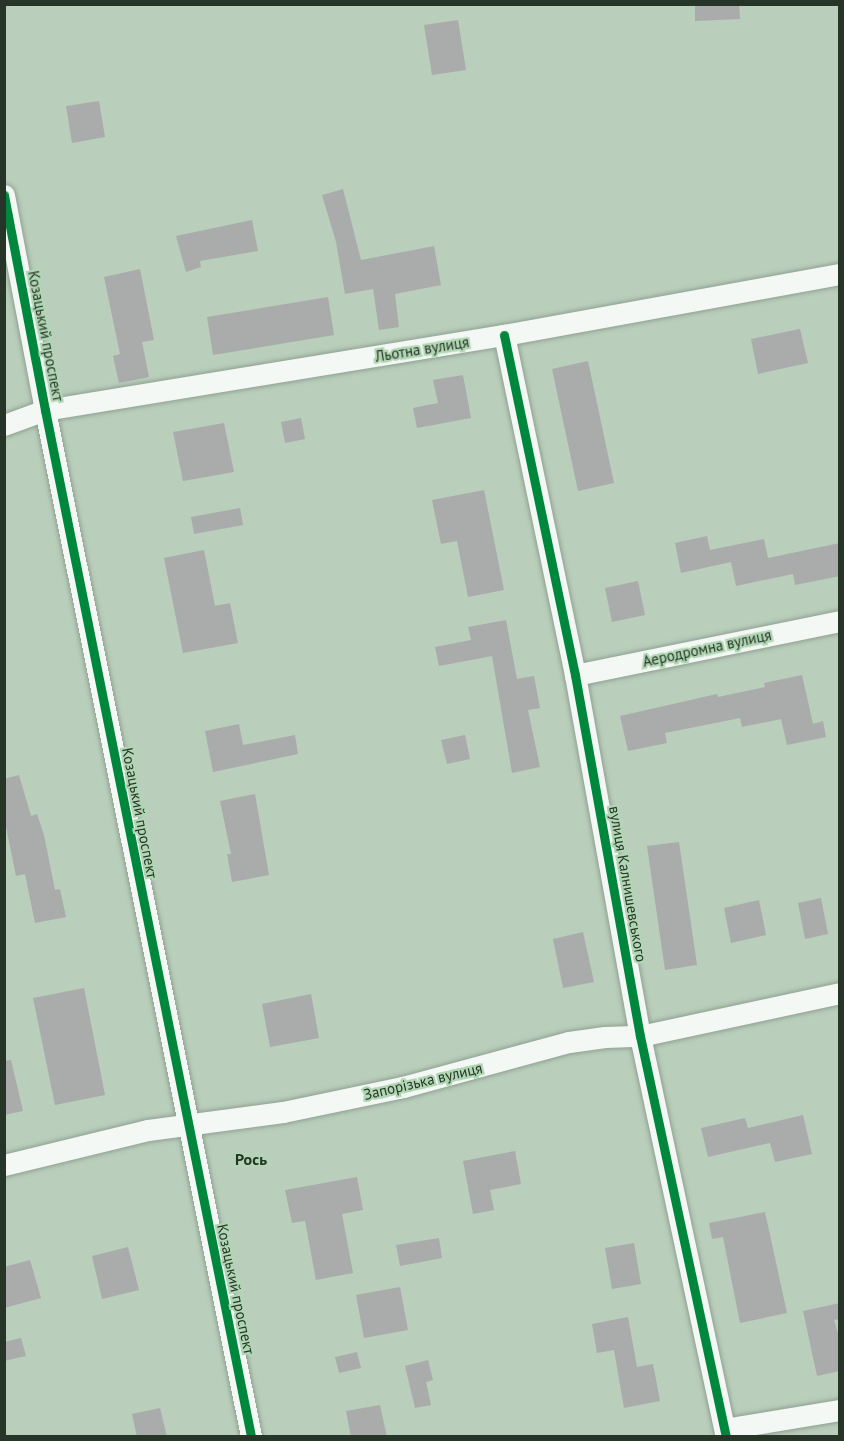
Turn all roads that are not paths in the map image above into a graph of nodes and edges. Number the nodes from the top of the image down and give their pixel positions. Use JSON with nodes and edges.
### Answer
{"nodes":[{"id":1,"x":4,"y":195,"type":"edge"},
{"id":2,"x":840,"y":274,"type":"edge"},
{"id":3,"x":504,"y":335,"type":"junction"},
{"id":4,"x":45,"y":411,"type":"junction"},
{"id":5,"x":4,"y":425,"type":"edge"},
{"id":6,"x":840,"y":621,"type":"edge"},
{"id":7,"x":575,"y":675,"type":"junction"},
{"id":8,"x":840,"y":993,"type":"edge"},
{"id":9,"x":640,"y":1036,"type":"junction"},
{"id":10,"x":187,"y":1125,"type":"junction"},
{"id":11,"x":4,"y":1165,"type":"edge"},
{"id":12,"x":840,"y":1410,"type":"edge"},
{"id":13,"x":725,"y":1433,"type":"edge"},
{"id":14,"x":251,"y":1437,"type":"edge"}],
"edges":[{"from":1,"to":4,"type":"street","name":"Козацький проспект"},
{"from":2,"to":3,"type":"street","name":"Льотна вулиця"},
{"from":3,"to":4,"type":"street","name":"Льотна вулиця"},
{"from":3,"to":7,"type":"street","name":"вулиця Калнишевського"},
{"from":4,"to":5,"type":"street","name":"Льотна вулиця"},
{"from":4,"to":10,"type":"street","name":"Козацький проспект"},
{"from":6,"to":7,"type":"street","name":"Аеродромна вулиця"},
{"from":7,"to":9,"type":"street","name":"вулиця Калнишевського"},
{"from":8,"to":9,"type":"street","name":"Запорізька вулиця"},
{"from":9,"to":10,"type":"street","name":"Запорізька вулиця"},
{"from":9,"to":13,"type":"street","name":"вулиця Калнишевського"},
{"from":10,"to":11,"type":"street","name":"Запорізька вулиця"},
{"from":10,"to":14,"type":"street","name":"Козацький проспект"},
{"from":12,"to":13,"type":"street"}]}
